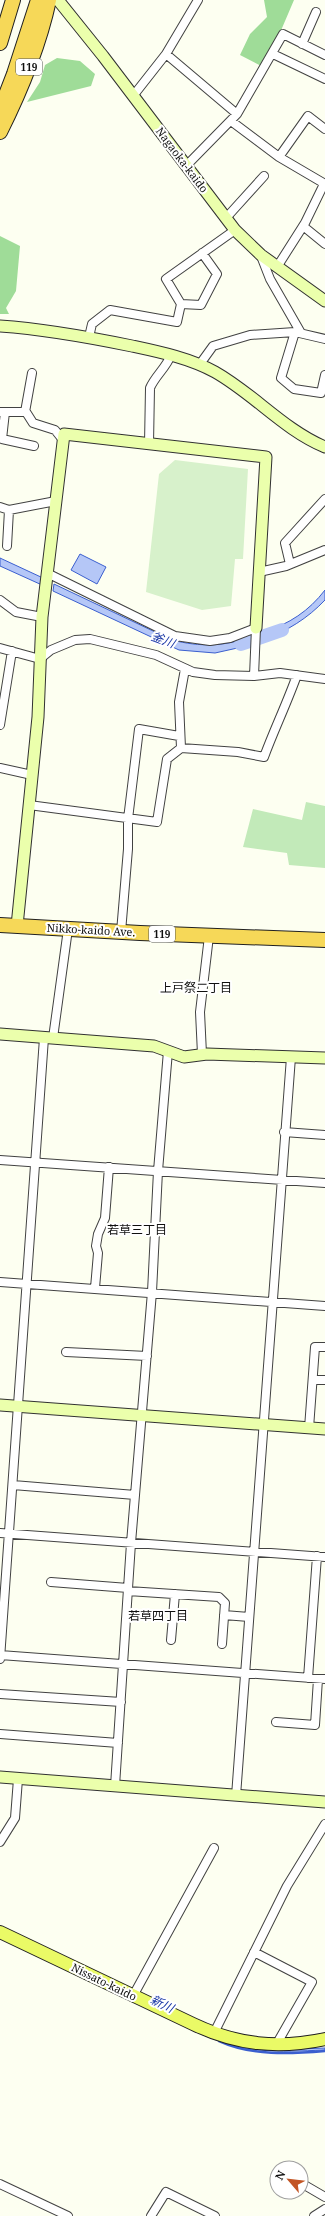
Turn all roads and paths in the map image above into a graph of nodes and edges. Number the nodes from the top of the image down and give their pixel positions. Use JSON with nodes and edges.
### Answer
{"nodes":[{"id":1,"x":13,"y":0,"type":"edge"},
{"id":2,"x":30,"y":0,"type":"edge"},
{"id":3,"x":38,"y":0,"type":"edge"},
{"id":4,"x":49,"y":0,"type":"edge"},
{"id":5,"x":58,"y":0,"type":"edge"},
{"id":6,"x":198,"y":0,"type":"edge"},
{"id":7,"x":316,"y":12,"type":"dead end"},
{"id":8,"x":0,"y":43,"type":"edge"},
{"id":9,"x":302,"y":44,"type":"junction"},
{"id":10,"x":166,"y":54,"type":"junction"},
{"id":11,"x":273,"y":54,"type":"junction"},
{"id":12,"x":325,"y":55,"type":"edge"},
{"id":13,"x":325,"y":79,"type":"edge"},
{"id":14,"x":0,"y":91,"type":"edge"},
{"id":15,"x":133,"y":96,"type":"junction"},
{"id":16,"x":0,"y":110,"type":"edge"},
{"id":17,"x":234,"y":118,"type":"junction"},
{"id":18,"x":325,"y":129,"type":"edge"},
{"id":19,"x":0,"y":132,"type":"edge"},
{"id":20,"x":279,"y":157,"type":"junction"},
{"id":21,"x":186,"y":166,"type":"junction"},
{"id":22,"x":264,"y":176,"type":"dead end"},
{"id":23,"x":325,"y":184,"type":"edge"},
{"id":24,"x":226,"y":218,"type":"junction"},
{"id":25,"x":303,"y":226,"type":"junction"},
{"id":26,"x":235,"y":230,"type":"junction"},
{"id":27,"x":325,"y":244,"type":"edge"},
{"id":28,"x":202,"y":253,"type":"junction"},
{"id":29,"x":261,"y":255,"type":"junction"},
{"id":30,"x":277,"y":267,"type":"junction"},
{"id":31,"x":325,"y":301,"type":"edge"},
{"id":32,"x":181,"y":304,"type":"junction"},
{"id":33,"x":0,"y":326,"type":"edge"},
{"id":34,"x":298,"y":332,"type":"junction"},
{"id":35,"x":89,"y":338,"type":"junction"},
{"id":36,"x":325,"y":339,"type":"edge"},
{"id":37,"x":171,"y":355,"type":"junction"},
{"id":38,"x":200,"y":364,"type":"junction"},
{"id":39,"x":32,"y":373,"type":"dead end"},
{"id":40,"x":325,"y":375,"type":"edge"},
{"id":41,"x":2,"y":412,"type":"edge"},
{"id":42,"x":24,"y":412,"type":"junction"},
{"id":43,"x":64,"y":440,"type":"junction"},
{"id":44,"x":149,"y":444,"type":"junction"},
{"id":45,"x":34,"y":446,"type":"dead end"},
{"id":46,"x":325,"y":447,"type":"edge"},
{"id":47,"x":325,"y":499,"type":"edge"},
{"id":48,"x":56,"y":502,"type":"junction"},
{"id":49,"x":0,"y":507,"type":"edge"},
{"id":50,"x":9,"y":510,"type":"junction"},
{"id":51,"x":7,"y":546,"type":"dead end"},
{"id":52,"x":325,"y":550,"type":"edge"},
{"id":53,"x":290,"y":564,"type":"junction"},
{"id":54,"x":259,"y":572,"type":"junction"},
{"id":55,"x":47,"y":573,"type":"junction"},
{"id":56,"x":0,"y":600,"type":"edge"},
{"id":57,"x":42,"y":617,"type":"junction"},
{"id":58,"x":256,"y":628,"type":"junction"},
{"id":59,"x":0,"y":648,"type":"edge"},
{"id":60,"x":12,"y":651,"type":"junction"},
{"id":61,"x":40,"y":659,"type":"junction"},
{"id":62,"x":185,"y":669,"type":"junction"},
{"id":63,"x":297,"y":675,"type":"junction"},
{"id":64,"x":254,"y":676,"type":"junction"},
{"id":65,"x":325,"y":678,"type":"edge"},
{"id":66,"x":0,"y":725,"type":"edge"},
{"id":67,"x":179,"y":736,"type":"junction"},
{"id":68,"x":181,"y":748,"type":"junction"},
{"id":69,"x":0,"y":768,"type":"edge"},
{"id":70,"x":32,"y":775,"type":"junction"},
{"id":71,"x":29,"y":805,"type":"junction"},
{"id":72,"x":128,"y":819,"type":"junction"},
{"id":73,"x":0,"y":925,"type":"edge"},
{"id":74,"x":17,"y":926,"type":"junction"},
{"id":75,"x":68,"y":929,"type":"junction"},
{"id":76,"x":121,"y":932,"type":"junction"},
{"id":77,"x":209,"y":936,"type":"junction"},
{"id":78,"x":325,"y":940,"type":"edge"},
{"id":79,"x":0,"y":1034,"type":"edge"},
{"id":80,"x":48,"y":1038,"type":"junction"},
{"id":81,"x":168,"y":1051,"type":"junction"},
{"id":82,"x":202,"y":1054,"type":"junction"},
{"id":83,"x":291,"y":1057,"type":"junction"},
{"id":84,"x":325,"y":1058,"type":"edge"},
{"id":85,"x":284,"y":1132,"type":"junction"},
{"id":86,"x":325,"y":1135,"type":"edge"},
{"id":87,"x":0,"y":1160,"type":"edge"},
{"id":88,"x":36,"y":1162,"type":"junction"},
{"id":89,"x":108,"y":1167,"type":"junction"},
{"id":90,"x":158,"y":1171,"type":"junction"},
{"id":91,"x":280,"y":1180,"type":"junction"},
{"id":92,"x":325,"y":1183,"type":"edge"},
{"id":93,"x":0,"y":1282,"type":"edge"},
{"id":94,"x":27,"y":1284,"type":"junction"},
{"id":95,"x":95,"y":1288,"type":"junction"},
{"id":96,"x":152,"y":1292,"type":"junction"},
{"id":97,"x":272,"y":1302,"type":"junction"},
{"id":98,"x":325,"y":1306,"type":"edge"},
{"id":99,"x":325,"y":1347,"type":"edge"},
{"id":100,"x":66,"y":1352,"type":"dead end"},
{"id":101,"x":147,"y":1356,"type":"junction"},
{"id":102,"x":313,"y":1380,"type":"junction"},
{"id":103,"x":325,"y":1380,"type":"edge"},
{"id":104,"x":0,"y":1405,"type":"edge"},
{"id":105,"x":19,"y":1406,"type":"junction"},
{"id":106,"x":143,"y":1416,"type":"junction"},
{"id":107,"x":265,"y":1425,"type":"junction"},
{"id":108,"x":309,"y":1428,"type":"junction"},
{"id":109,"x":325,"y":1429,"type":"edge"},
{"id":110,"x":13,"y":1485,"type":"junction"},
{"id":111,"x":135,"y":1495,"type":"junction"},
{"id":112,"x":0,"y":1533,"type":"edge"},
{"id":113,"x":9,"y":1533,"type":"junction"},
{"id":114,"x":131,"y":1543,"type":"junction"},
{"id":115,"x":254,"y":1552,"type":"junction"},
{"id":116,"x":321,"y":1557,"type":"edge"},
{"id":117,"x":51,"y":1582,"type":"dead end"},
{"id":118,"x":128,"y":1590,"type":"junction"},
{"id":119,"x":175,"y":1594,"type":"junction"},
{"id":120,"x":2,"y":1608,"type":"edge"},
{"id":121,"x":224,"y":1615,"type":"junction"},
{"id":122,"x":249,"y":1617,"type":"junction"},
{"id":123,"x":171,"y":1640,"type":"dead end"},
{"id":124,"x":222,"y":1644,"type":"dead end"},
{"id":125,"x":0,"y":1655,"type":"edge"},
{"id":126,"x":0,"y":1659,"type":"edge"},
{"id":127,"x":124,"y":1663,"type":"junction"},
{"id":128,"x":245,"y":1673,"type":"junction"},
{"id":129,"x":308,"y":1678,"type":"junction"},
{"id":130,"x":321,"y":1679,"type":"edge"},
{"id":131,"x":0,"y":1694,"type":"edge"},
{"id":132,"x":121,"y":1702,"type":"junction"},
{"id":133,"x":276,"y":1722,"type":"dead end"},
{"id":134,"x":0,"y":1734,"type":"edge"},
{"id":135,"x":118,"y":1743,"type":"junction"},
{"id":136,"x":0,"y":1777,"type":"edge"},
{"id":137,"x":18,"y":1779,"type":"junction"},
{"id":138,"x":115,"y":1786,"type":"junction"},
{"id":139,"x":236,"y":1796,"type":"junction"},
{"id":140,"x":325,"y":1802,"type":"edge"},
{"id":141,"x":325,"y":1824,"type":"edge"},
{"id":142,"x":0,"y":1842,"type":"edge"},
{"id":143,"x":214,"y":1848,"type":"dead end"},
{"id":144,"x":0,"y":1932,"type":"edge"},
{"id":145,"x":254,"y":1952,"type":"junction"},
{"id":146,"x":133,"y":1996,"type":"junction"},
{"id":147,"x":214,"y":2033,"type":"junction"},
{"id":148,"x":325,"y":2039,"type":"edge"},
{"id":149,"x":276,"y":2045,"type":"junction"},
{"id":150,"x":0,"y":2184,"type":"edge"},
{"id":151,"x":309,"y":2188,"type":"edge"},
{"id":152,"x":325,"y":2197,"type":"edge"},
{"id":153,"x":325,"y":2209,"type":"edge"},
{"id":154,"x":204,"y":2214,"type":"edge"},
{"id":155,"x":68,"y":2216,"type":"edge"},
{"id":156,"x":151,"y":2216,"type":"edge"},
{"id":157,"x":215,"y":2216,"type":"edge"},
{"id":158,"x":314,"y":2216,"type":"edge"}],
"edges":[{"from":1,"to":8,"type":"highway"},
{"from":2,"to":14,"type":"highway","number":"119"},
{"from":3,"to":16,"type":"highway","number":"119"},
{"from":4,"to":19,"type":"highway","number":"119"},
{"from":5,"to":15,"type":"street","name":"Nagaoka-kaido"},
{"from":6,"to":10,"type":"street"},
{"from":7,"to":9,"type":"street"},
{"from":9,"to":11,"type":"street"},
{"from":9,"to":12,"type":"street"},
{"from":10,"to":15,"type":"street"},
{"from":10,"to":17,"type":"street"},
{"from":11,"to":13,"type":"street"},
{"from":11,"to":17,"type":"street"},
{"from":15,"to":21,"type":"street","name":"Nagaoka-kaido"},
{"from":17,"to":20,"type":"street"},
{"from":17,"to":21,"type":"street"},
{"from":18,"to":20,"type":"street"},
{"from":20,"to":23,"type":"street"},
{"from":21,"to":24,"type":"street","name":"Nagaoka-kaido"},
{"from":22,"to":24,"type":"street"},
{"from":23,"to":25,"type":"street"},
{"from":24,"to":26,"type":"street","name":"Nagaoka-kaido"},
{"from":25,"to":27,"type":"street"},
{"from":25,"to":30,"type":"street"},
{"from":26,"to":28,"type":"street"},
{"from":26,"to":29,"type":"street","name":"Nagaoka-kaido"},
{"from":28,"to":32,"type":"street"},
{"from":28,"to":32,"type":"street"},
{"from":29,"to":30,"type":"street","name":"Nagaoka-kaido"},
{"from":29,"to":34,"type":"street"},
{"from":30,"to":31,"type":"street","name":"Nagaoka-kaido"},
{"from":32,"to":35,"type":"street"},
{"from":33,"to":35,"type":"street"},
{"from":34,"to":36,"type":"street"},
{"from":34,"to":38,"type":"street"},
{"from":34,"to":40,"type":"street"},
{"from":35,"to":37,"type":"street"},
{"from":37,"to":38,"type":"street"},
{"from":37,"to":44,"type":"street"},
{"from":38,"to":46,"type":"street"},
{"from":39,"to":42,"type":"street"},
{"from":41,"to":42,"type":"street"},
{"from":41,"to":45,"type":"street"},
{"from":42,"to":43,"type":"street"},
{"from":43,"to":44,"type":"street"},
{"from":43,"to":48,"type":"street"},
{"from":44,"to":54,"type":"street"},
{"from":47,"to":53,"type":"street"},
{"from":48,"to":50,"type":"street"},
{"from":48,"to":55,"type":"street"},
{"from":49,"to":50,"type":"street"},
{"from":50,"to":51,"type":"street"},
{"from":52,"to":53,"type":"street"},
{"from":53,"to":54,"type":"street"},
{"from":54,"to":58,"type":"street"},
{"from":55,"to":57,"type":"street"},
{"from":55,"to":58,"type":"street"},
{"from":56,"to":57,"type":"street"},
{"from":57,"to":61,"type":"street"},
{"from":58,"to":64,"type":"street"},
{"from":59,"to":60,"type":"street"},
{"from":60,"to":61,"type":"street"},
{"from":60,"to":66,"type":"street"},
{"from":61,"to":62,"type":"street"},
{"from":61,"to":70,"type":"street"},
{"from":62,"to":64,"type":"street"},
{"from":62,"to":67,"type":"street"},
{"from":63,"to":64,"type":"street"},
{"from":63,"to":65,"type":"street"},
{"from":63,"to":68,"type":"street"},
{"from":67,"to":68,"type":"street"},
{"from":67,"to":72,"type":"street"},
{"from":68,"to":72,"type":"street"},
{"from":69,"to":70,"type":"street"},
{"from":70,"to":71,"type":"street"},
{"from":71,"to":72,"type":"street"},
{"from":71,"to":74,"type":"street"},
{"from":72,"to":76,"type":"street"},
{"from":73,"to":74,"type":"highway","name":"Nikko-kaido Ave.","number":"119"},
{"from":74,"to":75,"type":"highway","name":"Nikko-kaido Ave.","number":"119"},
{"from":75,"to":76,"type":"highway","name":"Nikko-kaido Ave.","number":"119"},
{"from":75,"to":80,"type":"street"},
{"from":76,"to":77,"type":"highway","name":"Nikko-kaido Ave.","number":"119"},
{"from":77,"to":78,"type":"highway","name":"Nikko-kaido Ave.","number":"119"},
{"from":77,"to":82,"type":"street"},
{"from":79,"to":80,"type":"street"},
{"from":80,"to":81,"type":"street"},
{"from":80,"to":88,"type":"street"},
{"from":81,"to":82,"type":"street"},
{"from":81,"to":90,"type":"street"},
{"from":82,"to":83,"type":"street"},
{"from":83,"to":84,"type":"street"},
{"from":83,"to":85,"type":"street"},
{"from":85,"to":86,"type":"street"},
{"from":85,"to":91,"type":"street"},
{"from":87,"to":88,"type":"street"},
{"from":88,"to":89,"type":"street"},
{"from":88,"to":94,"type":"street"},
{"from":89,"to":90,"type":"street"},
{"from":89,"to":95,"type":"street"},
{"from":90,"to":91,"type":"street"},
{"from":90,"to":96,"type":"street"},
{"from":91,"to":92,"type":"street"},
{"from":91,"to":97,"type":"street"},
{"from":93,"to":94,"type":"street"},
{"from":94,"to":95,"type":"street"},
{"from":94,"to":105,"type":"street"},
{"from":95,"to":96,"type":"street"},
{"from":96,"to":97,"type":"street"},
{"from":96,"to":101,"type":"street"},
{"from":97,"to":98,"type":"street"},
{"from":97,"to":107,"type":"street"},
{"from":99,"to":102,"type":"street"},
{"from":100,"to":101,"type":"street"},
{"from":101,"to":106,"type":"street"},
{"from":102,"to":103,"type":"street"},
{"from":102,"to":108,"type":"street"},
{"from":104,"to":105,"type":"street"},
{"from":105,"to":106,"type":"street"},
{"from":105,"to":110,"type":"street"},
{"from":106,"to":107,"type":"street"},
{"from":106,"to":111,"type":"street"},
{"from":107,"to":108,"type":"street"},
{"from":107,"to":115,"type":"street"},
{"from":108,"to":109,"type":"street"},
{"from":110,"to":111,"type":"street"},
{"from":110,"to":113,"type":"street"},
{"from":111,"to":114,"type":"street"},
{"from":112,"to":113,"type":"street"},
{"from":113,"to":114,"type":"street"},
{"from":113,"to":120,"type":"street"},
{"from":114,"to":115,"type":"street"},
{"from":114,"to":118,"type":"street"},
{"from":115,"to":116,"type":"street"},
{"from":115,"to":122,"type":"street"},
{"from":116,"to":129,"type":"street"},
{"from":117,"to":118,"type":"street"},
{"from":118,"to":119,"type":"street"},
{"from":118,"to":127,"type":"street"},
{"from":119,"to":121,"type":"street"},
{"from":119,"to":123,"type":"street"},
{"from":120,"to":125,"type":"street"},
{"from":121,"to":122,"type":"street"},
{"from":121,"to":124,"type":"street"},
{"from":122,"to":128,"type":"street"},
{"from":125,"to":126,"type":"street"},
{"from":125,"to":127,"type":"street"},
{"from":127,"to":128,"type":"street"},
{"from":127,"to":132,"type":"street"},
{"from":128,"to":129,"type":"street"},
{"from":128,"to":139,"type":"street"},
{"from":129,"to":130,"type":"street"},
{"from":130,"to":133,"type":"street"},
{"from":131,"to":132,"type":"street"},
{"from":132,"to":135,"type":"street"},
{"from":134,"to":135,"type":"street"},
{"from":135,"to":138,"type":"street"},
{"from":136,"to":137,"type":"street"},
{"from":137,"to":138,"type":"street"},
{"from":137,"to":142,"type":"street"},
{"from":138,"to":139,"type":"street"},
{"from":139,"to":140,"type":"street"},
{"from":141,"to":145,"type":"street"},
{"from":143,"to":146,"type":"street"},
{"from":144,"to":146,"type":"main road","name":"Nissato-kaido"},
{"from":145,"to":147,"type":"street"},
{"from":145,"to":149,"type":"street"},
{"from":146,"to":147,"type":"main road","name":"Nissato-kaido"},
{"from":147,"to":149,"type":"main road","name":"Nissato-kaido"},
{"from":148,"to":149,"type":"main road","name":"Nissato-kaido"},
{"from":150,"to":155,"type":"street"},
{"from":151,"to":152,"type":"street"},
{"from":153,"to":158,"type":"street"},
{"from":154,"to":156,"type":"street"},
{"from":154,"to":157,"type":"street"}]}
